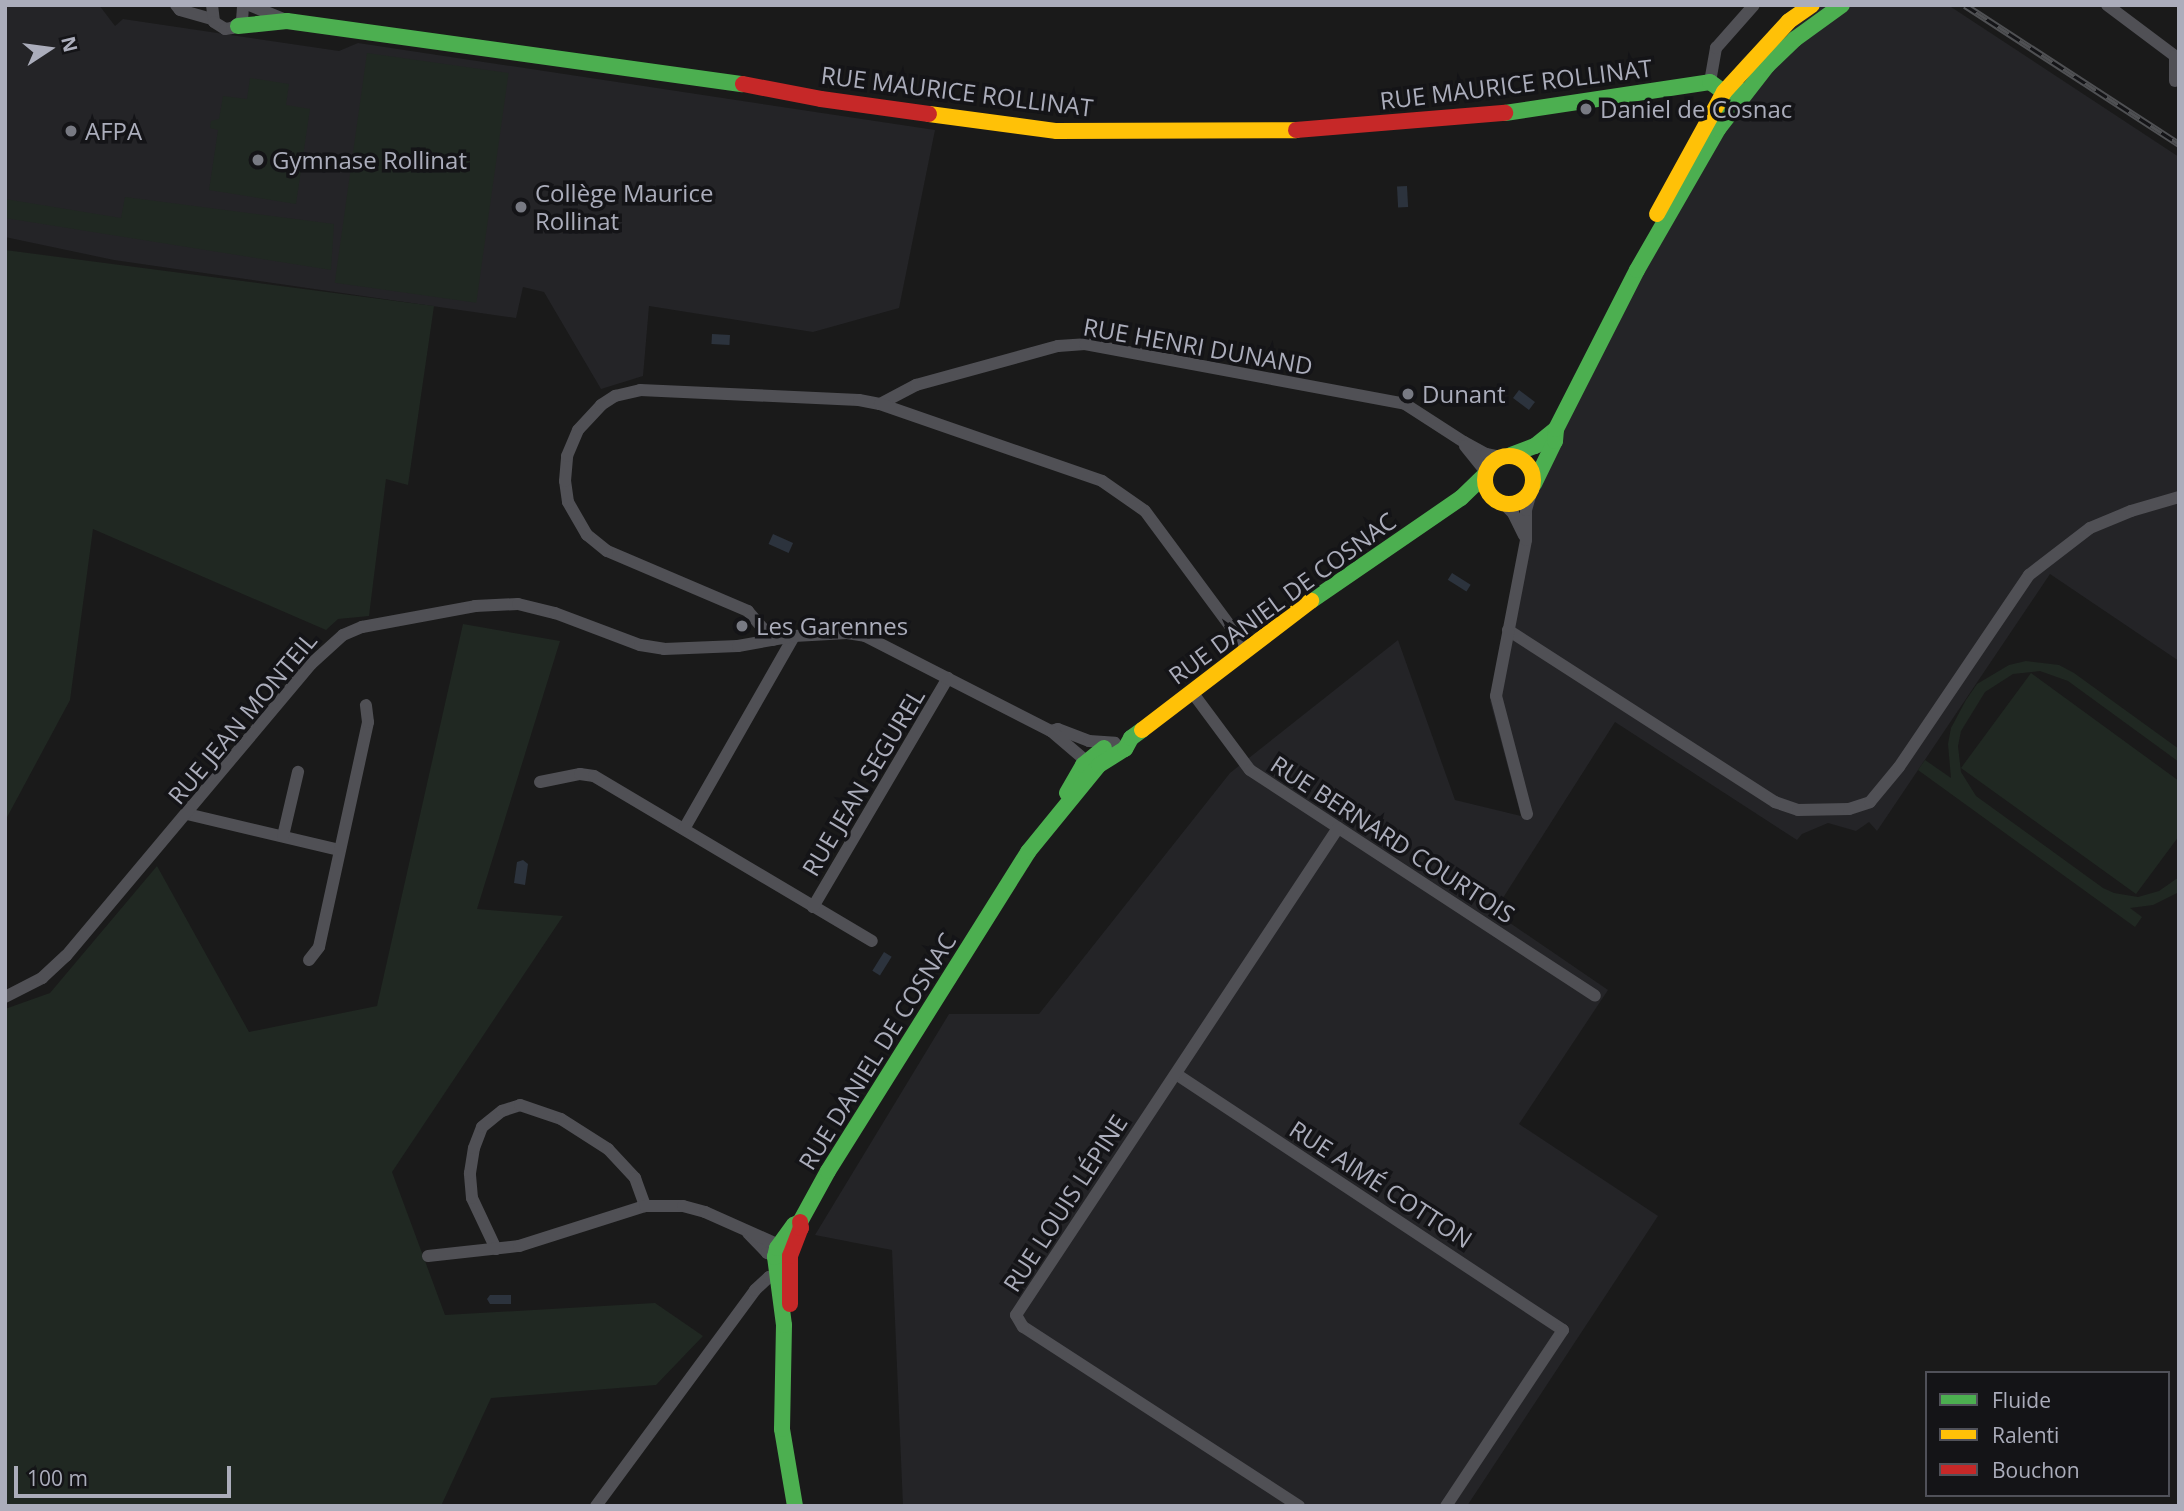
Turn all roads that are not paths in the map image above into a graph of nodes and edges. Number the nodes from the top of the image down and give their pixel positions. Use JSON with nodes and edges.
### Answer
{"nodes":[{"id":1,"x":176,"y":5,"type":"edge"},
{"id":2,"x":212,"y":5,"type":"edge"},
{"id":3,"x":243,"y":5,"type":"edge"},
{"id":4,"x":249,"y":5,"type":"edge"},
{"id":5,"x":1754,"y":5,"type":"edge"},
{"id":6,"x":1813,"y":5,"type":"edge"},
{"id":7,"x":1842,"y":5,"type":"edge"},
{"id":8,"x":2108,"y":5,"type":"edge"},
{"id":9,"x":212,"y":19,"type":"junction"},
{"id":10,"x":287,"y":20,"type":"junction"},
{"id":11,"x":238,"y":26,"type":"junction"},
{"id":12,"x":2175,"y":81,"type":"dead end"},
{"id":13,"x":1710,"y":82,"type":"junction"},
{"id":14,"x":1750,"y":86,"type":"junction"},
{"id":15,"x":1724,"y":92,"type":"junction"},
{"id":16,"x":1668,"y":216,"type":"junction"},
{"id":17,"x":1637,"y":270,"type":"junction"},
{"id":18,"x":880,"y":404,"type":"junction"},
{"id":19,"x":1556,"y":429,"type":"junction"},
{"id":20,"x":1464,"y":442,"type":"junction"},
{"id":21,"x":1506,"y":456,"type":"junction"},
{"id":22,"x":1486,"y":473,"type":"junction"},
{"id":23,"x":1532,"y":488,"type":"junction"},
{"id":24,"x":2179,"y":496,"type":"edge"},
{"id":25,"x":1461,"y":498,"type":"junction"},
{"id":26,"x":1500,"y":503,"type":"junction"},
{"id":27,"x":1526,"y":540,"type":"junction"},
{"id":28,"x":1508,"y":630,"type":"junction"},
{"id":29,"x":794,"y":636,"type":"junction"},
{"id":30,"x":773,"y":640,"type":"junction"},
{"id":31,"x":1247,"y":649,"type":"junction"},
{"id":32,"x":948,"y":678,"type":"junction"},
{"id":33,"x":1192,"y":692,"type":"junction"},
{"id":34,"x":366,"y":705,"type":"dead end"},
{"id":35,"x":1051,"y":731,"type":"junction"},
{"id":36,"x":1131,"y":738,"type":"junction"},
{"id":37,"x":1115,"y":743,"type":"junction"},
{"id":38,"x":1091,"y":765,"type":"junction"},
{"id":39,"x":298,"y":772,"type":"dead end"},
{"id":40,"x":540,"y":782,"type":"dead end"},
{"id":41,"x":187,"y":814,"type":"junction"},
{"id":42,"x":1527,"y":814,"type":"dead end"},
{"id":43,"x":1338,"y":828,"type":"junction"},
{"id":44,"x":684,"y":829,"type":"junction"},
{"id":45,"x":283,"y":836,"type":"junction"},
{"id":46,"x":339,"y":850,"type":"junction"},
{"id":47,"x":813,"y":908,"type":"junction"},
{"id":48,"x":872,"y":941,"type":"dead end"},
{"id":49,"x":309,"y":960,"type":"dead end"},
{"id":50,"x":1595,"y":996,"type":"dead end"},
{"id":51,"x":5,"y":997,"type":"edge"},
{"id":52,"x":1175,"y":1074,"type":"junction"},
{"id":53,"x":645,"y":1206,"type":"junction"},
{"id":54,"x":496,"y":1249,"type":"junction"},
{"id":55,"x":428,"y":1256,"type":"dead end"},
{"id":56,"x":782,"y":1260,"type":"junction"},
{"id":57,"x":596,"y":1506,"type":"edge"},
{"id":58,"x":795,"y":1506,"type":"edge"},
{"id":59,"x":1299,"y":1506,"type":"edge"},
{"id":60,"x":1446,"y":1506,"type":"edge"}],
"edges":[{"from":1,"to":9,"type":"street"},
{"from":2,"to":9,"type":"street"},
{"from":3,"to":11,"type":"street"},
{"from":4,"to":10,"type":"street","name":"RUE MAURICE ROLLINAT"},
{"from":5,"to":13,"type":"street"},
{"from":6,"to":14,"type":"street"},
{"from":6,"to":15,"type":"street"},
{"from":7,"to":14,"type":"street"},
{"from":8,"to":12,"type":"street"},
{"from":9,"to":11,"type":"street"},
{"from":10,"to":11,"type":"street","name":"RUE MAURICE ROLLINAT"},
{"from":10,"to":13,"type":"street","name":"RUE MAURICE ROLLINAT"},
{"from":13,"to":15,"type":"street"},
{"from":14,"to":15,"type":"street"},
{"from":14,"to":16,"type":"street"},
{"from":15,"to":16,"type":"street"},
{"from":15,"to":17,"type":"street"},
{"from":16,"to":17,"type":"street"},
{"from":17,"to":19,"type":"street"},
{"from":18,"to":20,"type":"street","name":"RUE HENRI DUNAND"},
{"from":18,"to":30,"type":"street"},
{"from":18,"to":31,"type":"street"},
{"from":19,"to":21,"type":"street"},
{"from":19,"to":23,"type":"street"},
{"from":20,"to":21,"type":"street","name":"RUE HENRI DUNAND"},
{"from":20,"to":22,"type":"street","name":"RUE HENRI DUNAND"},
{"from":21,"to":22,"type":"street"},
{"from":21,"to":23,"type":"street"},
{"from":22,"to":25,"type":"street","name":"RUE DANIEL DE COSNAC"},
{"from":22,"to":26,"type":"street"},
{"from":23,"to":26,"type":"street"},
{"from":23,"to":27,"type":"street"},
{"from":24,"to":28,"type":"street"},
{"from":25,"to":26,"type":"street"},
{"from":25,"to":31,"type":"street","name":"RUE DANIEL DE COSNAC"},
{"from":26,"to":27,"type":"street"},
{"from":27,"to":28,"type":"street"},
{"from":28,"to":42,"type":"street"},
{"from":29,"to":30,"type":"street","name":"RUE JEAN MONTEIL"},
{"from":29,"to":32,"type":"street","name":"RUE JEAN MONTEIL"},
{"from":29,"to":44,"type":"street"},
{"from":30,"to":41,"type":"street","name":"RUE JEAN MONTEIL"},
{"from":31,"to":33,"type":"street","name":"RUE DANIEL DE COSNAC"},
{"from":32,"to":35,"type":"street","name":"RUE JEAN MONTEIL"},
{"from":32,"to":47,"type":"street","name":"RUE JEAN SEGUREL"},
{"from":33,"to":36,"type":"street","name":"RUE DANIEL DE COSNAC"},
{"from":33,"to":43,"type":"street","name":"RUE BERNARD COURTOIS"},
{"from":34,"to":46,"type":"street"},
{"from":35,"to":37,"type":"street","name":"RUE JEAN MONTEIL"},
{"from":35,"to":38,"type":"street","name":"RUE JEAN MONTEIL"},
{"from":36,"to":37,"type":"street","name":"RUE DANIEL DE COSNAC"},
{"from":36,"to":38,"type":"street","name":"RUE DANIEL DE COSNAC"},
{"from":37,"to":38,"type":"street","name":"RUE DANIEL DE COSNAC"},
{"from":38,"to":56,"type":"street","name":"RUE DANIEL DE COSNAC"},
{"from":39,"to":45,"type":"street"},
{"from":40,"to":44,"type":"street"},
{"from":41,"to":45,"type":"street"},
{"from":41,"to":51,"type":"street","name":"RUE JEAN MONTEIL"},
{"from":43,"to":50,"type":"street","name":"RUE BERNARD COURTOIS"},
{"from":43,"to":52,"type":"street","name":"RUE LOUIS LÉPINE"},
{"from":44,"to":47,"type":"street"},
{"from":45,"to":46,"type":"street"},
{"from":46,"to":49,"type":"street"},
{"from":47,"to":48,"type":"street"},
{"from":52,"to":59,"type":"street","name":"RUE LOUIS LÉPINE"},
{"from":52,"to":60,"type":"street","name":"RUE AIMÉ COTTON"},
{"from":53,"to":54,"type":"street"},
{"from":53,"to":54,"type":"street"},
{"from":53,"to":56,"type":"street"},
{"from":54,"to":55,"type":"street"},
{"from":56,"to":57,"type":"street"},
{"from":56,"to":58,"type":"street"}]}
